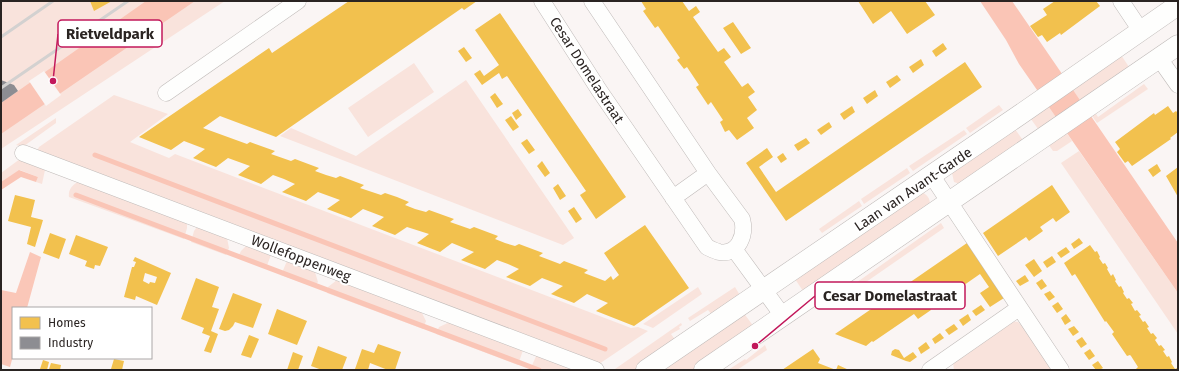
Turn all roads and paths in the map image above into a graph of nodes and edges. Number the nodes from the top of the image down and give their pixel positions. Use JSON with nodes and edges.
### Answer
{"nodes":[{"id":1,"x":298,"y":1,"type":"edge"},
{"id":2,"x":542,"y":1,"type":"edge"},
{"id":3,"x":592,"y":1,"type":"edge"},
{"id":4,"x":1121,"y":1,"type":"edge"},
{"id":5,"x":1178,"y":5,"type":"edge"},
{"id":6,"x":1141,"y":31,"type":"junction"},
{"id":7,"x":1178,"y":45,"type":"edge"},
{"id":8,"x":1159,"y":58,"type":"junction"},
{"id":9,"x":1178,"y":85,"type":"edge"},
{"id":10,"x":166,"y":93,"type":"dead end"},
{"id":11,"x":23,"y":153,"type":"dead end"},
{"id":12,"x":708,"y":173,"type":"junction"},
{"id":13,"x":932,"y":176,"type":"junction"},
{"id":14,"x":673,"y":198,"type":"junction"},
{"id":15,"x":950,"y":203,"type":"junction"},
{"id":16,"x":734,"y":249,"type":"junction"},
{"id":17,"x":764,"y":290,"type":"junction"},
{"id":18,"x":1019,"y":308,"type":"junction"},
{"id":19,"x":783,"y":316,"type":"junction"},
{"id":20,"x":582,"y":367,"type":"edge"},
{"id":21,"x":596,"y":370,"type":"edge"},
{"id":22,"x":646,"y":370,"type":"edge"},
{"id":23,"x":704,"y":370,"type":"edge"},
{"id":24,"x":930,"y":370,"type":"edge"},
{"id":25,"x":1061,"y":370,"type":"edge"}],
"edges":[{"from":1,"to":10,"type":"street"},
{"from":2,"to":14,"type":"street","name":"Cesar Domelastraat"},
{"from":3,"to":12,"type":"street"},
{"from":4,"to":6,"type":"street"},
{"from":5,"to":6,"type":"street","name":"Laan van Avant-Garde"},
{"from":6,"to":8,"type":"street"},
{"from":6,"to":13,"type":"street","name":"Laan van Avant-Garde"},
{"from":7,"to":8,"type":"street"},
{"from":8,"to":9,"type":"street"},
{"from":8,"to":15,"type":"street"},
{"from":11,"to":20,"type":"street","name":"Wollefoppenweg"},
{"from":12,"to":14,"type":"street"},
{"from":12,"to":16,"type":"street"},
{"from":13,"to":15,"type":"street"},
{"from":13,"to":17,"type":"street","name":"Laan van Avant-Garde"},
{"from":14,"to":16,"type":"street","name":"Cesar Domelastraat"},
{"from":15,"to":18,"type":"street"},
{"from":15,"to":19,"type":"street"},
{"from":16,"to":17,"type":"street"},
{"from":17,"to":19,"type":"street"},
{"from":17,"to":22,"type":"street","name":"Laan van Avant-Garde"},
{"from":18,"to":24,"type":"street"},
{"from":18,"to":25,"type":"street"},
{"from":19,"to":23,"type":"street"},
{"from":20,"to":21,"type":"street","name":"Wollefoppenweg"}]}
